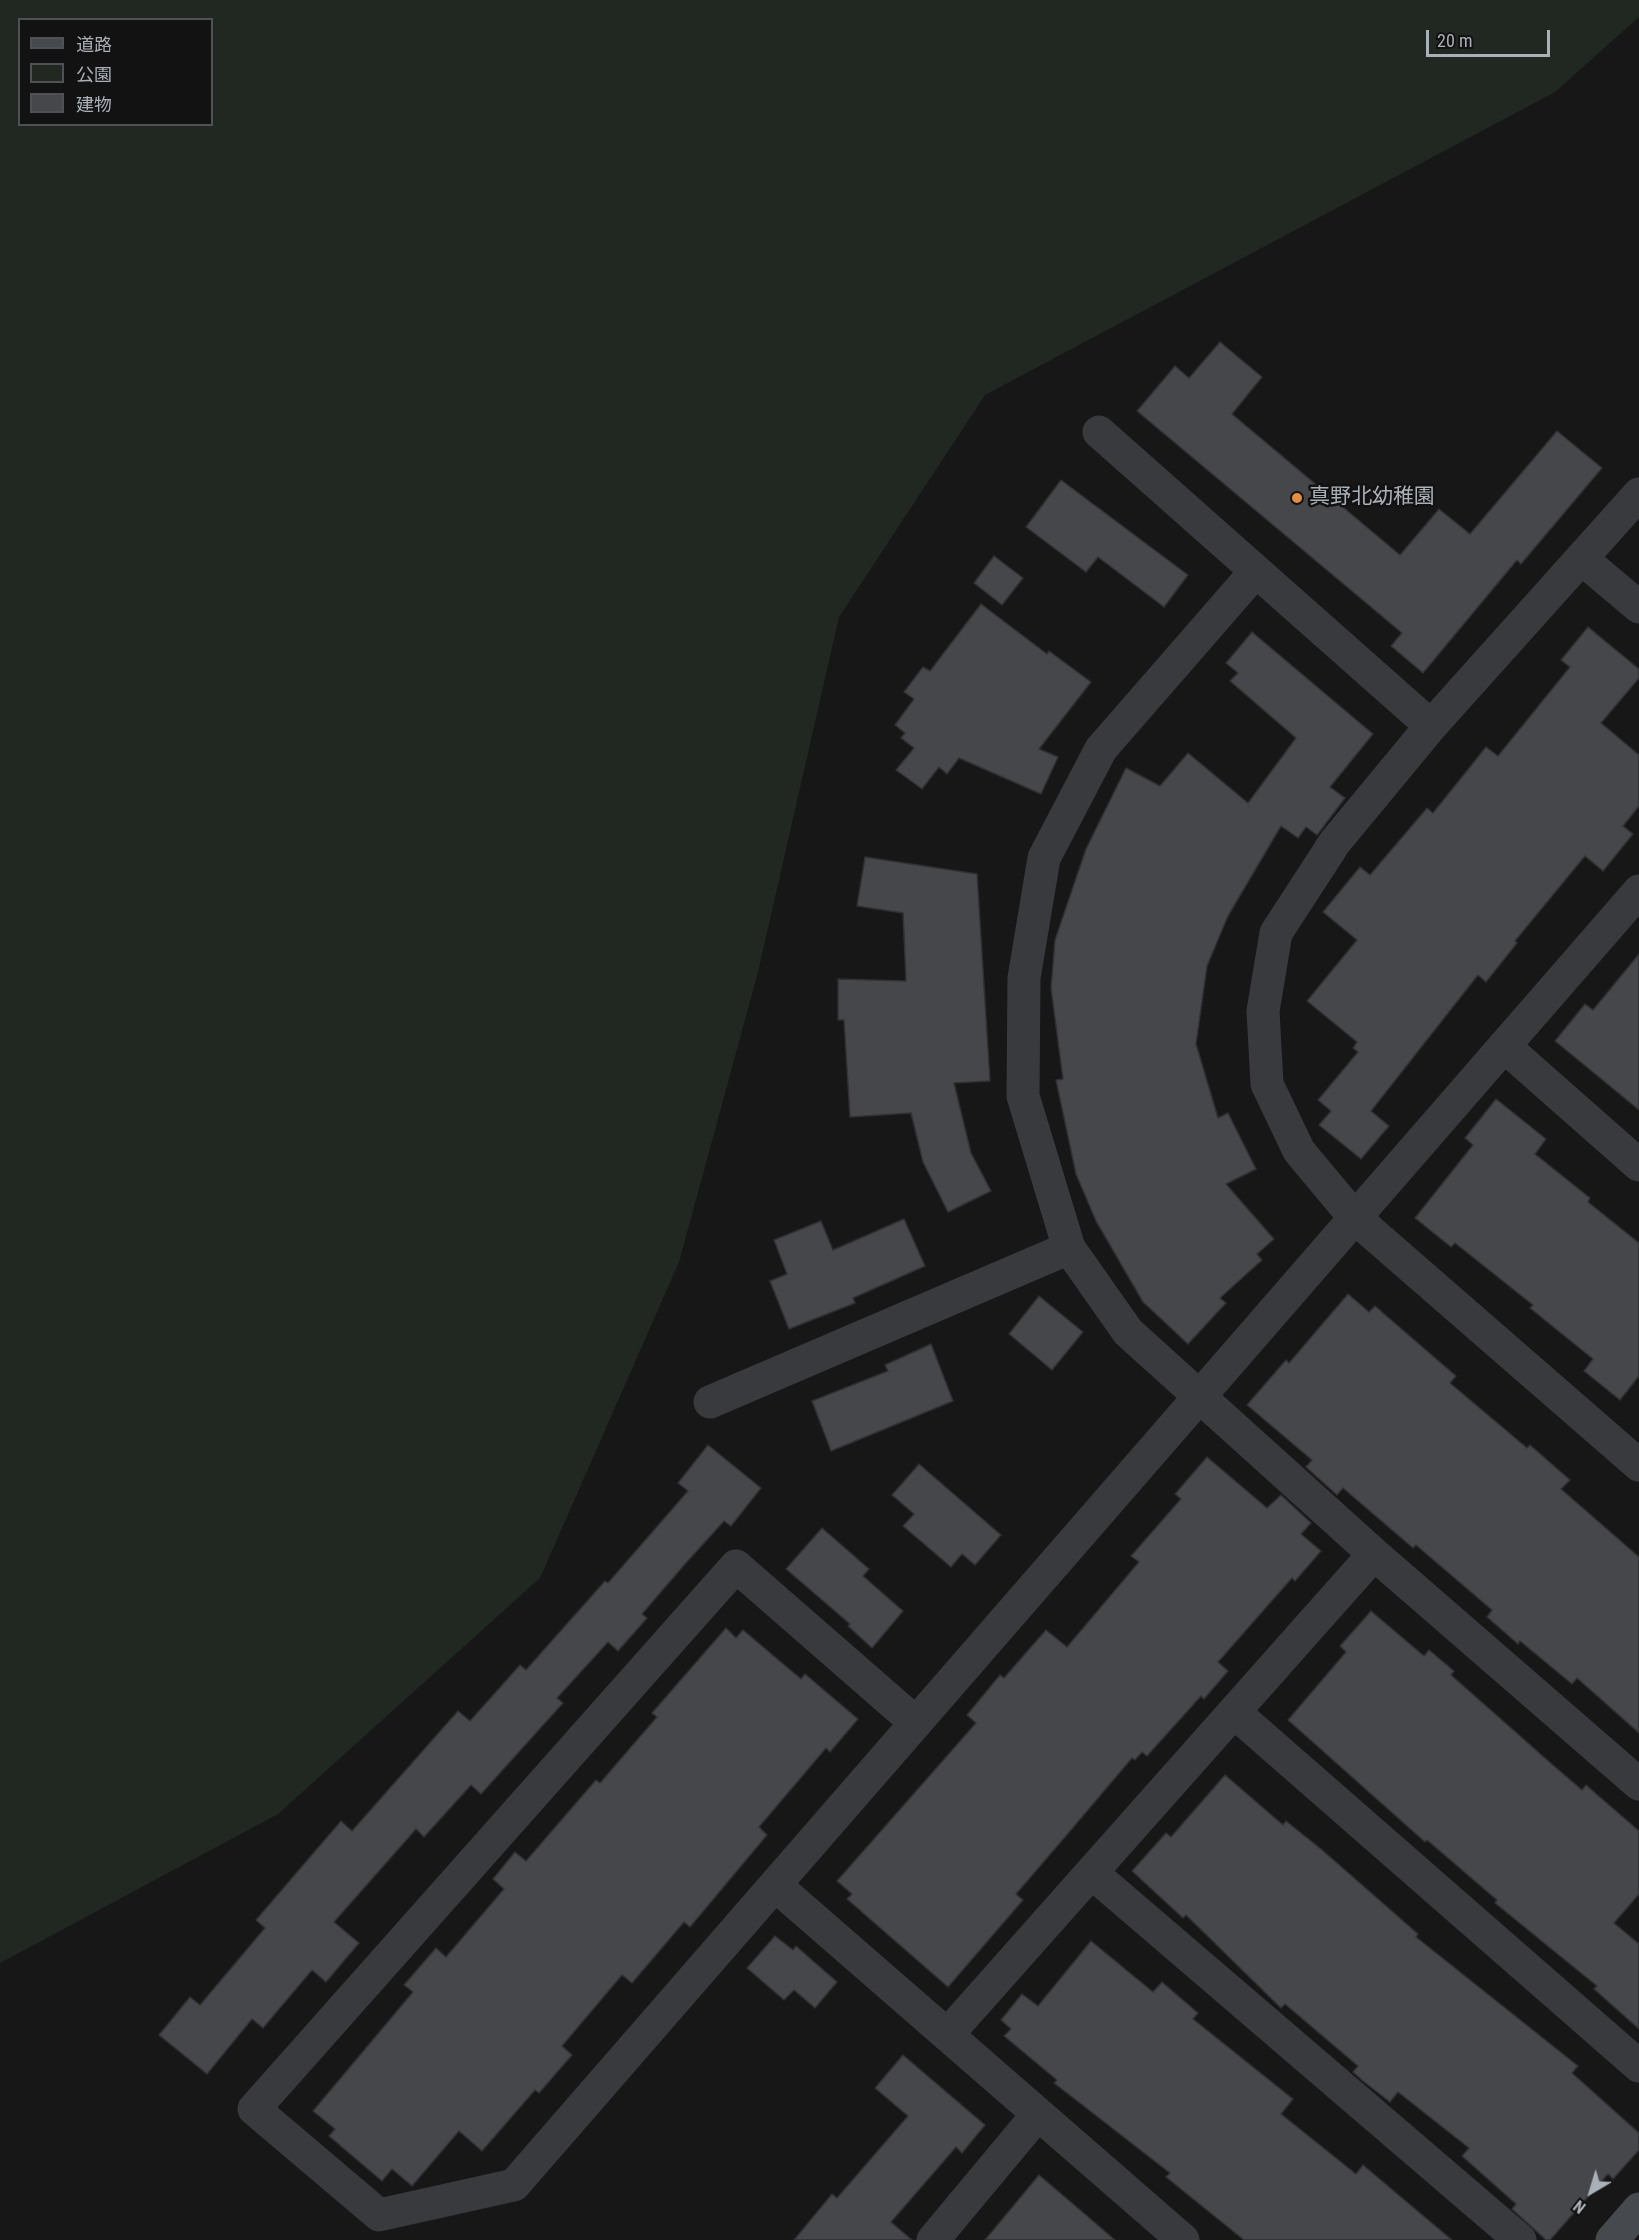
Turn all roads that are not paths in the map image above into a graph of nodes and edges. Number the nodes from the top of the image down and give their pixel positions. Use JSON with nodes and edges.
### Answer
{"nodes":[{"id":1,"x":1100,"y":432,"type":"dead end"},
{"id":2,"x":1639,"y":494,"type":"edge"},
{"id":3,"x":1582,"y":559,"type":"junction"},
{"id":4,"x":1256,"y":571,"type":"junction"},
{"id":5,"x":1639,"y":607,"type":"edge"},
{"id":6,"x":1431,"y":726,"type":"junction"},
{"id":7,"x":1639,"y":891,"type":"edge"},
{"id":8,"x":1504,"y":1046,"type":"junction"},
{"id":9,"x":1639,"y":1165,"type":"edge"},
{"id":10,"x":1355,"y":1218,"type":"junction"},
{"id":11,"x":1069,"y":1248,"type":"junction"},
{"id":12,"x":1198,"y":1397,"type":"junction"},
{"id":13,"x":710,"y":1402,"type":"dead end"},
{"id":14,"x":1639,"y":1465,"type":"edge"},
{"id":15,"x":1374,"y":1554,"type":"junction"},
{"id":16,"x":1234,"y":1712,"type":"junction"},
{"id":17,"x":916,"y":1723,"type":"junction"},
{"id":18,"x":1639,"y":1784,"type":"edge"},
{"id":19,"x":1092,"y":1873,"type":"junction"},
{"id":20,"x":775,"y":1885,"type":"junction"},
{"id":21,"x":947,"y":2035,"type":"junction"},
{"id":22,"x":1639,"y":2066,"type":"edge"},
{"id":23,"x":1038,"y":2114,"type":"junction"},
{"id":24,"x":1639,"y":2209,"type":"edge"},
{"id":25,"x":933,"y":2240,"type":"edge"},
{"id":26,"x":1183,"y":2240,"type":"edge"},
{"id":27,"x":1520,"y":2240,"type":"edge"},
{"id":28,"x":1612,"y":2240,"type":"edge"}],
"edges":[{"from":1,"to":4,"type":"street"},
{"from":2,"to":3,"type":"street"},
{"from":3,"to":5,"type":"street"},
{"from":3,"to":6,"type":"street"},
{"from":4,"to":6,"type":"street"},
{"from":4,"to":11,"type":"street"},
{"from":6,"to":10,"type":"street"},
{"from":7,"to":8,"type":"street"},
{"from":8,"to":9,"type":"street"},
{"from":8,"to":10,"type":"street"},
{"from":10,"to":12,"type":"street"},
{"from":10,"to":14,"type":"street"},
{"from":11,"to":12,"type":"street"},
{"from":11,"to":13,"type":"street"},
{"from":12,"to":15,"type":"street"},
{"from":12,"to":17,"type":"street"},
{"from":15,"to":16,"type":"street"},
{"from":15,"to":18,"type":"street"},
{"from":16,"to":19,"type":"street"},
{"from":16,"to":22,"type":"street"},
{"from":17,"to":20,"type":"street"},
{"from":17,"to":20,"type":"street"},
{"from":19,"to":21,"type":"street"},
{"from":19,"to":27,"type":"street"},
{"from":20,"to":21,"type":"street"},
{"from":21,"to":23,"type":"street"},
{"from":23,"to":25,"type":"street"},
{"from":23,"to":26,"type":"street"},
{"from":24,"to":28,"type":"street"}]}
